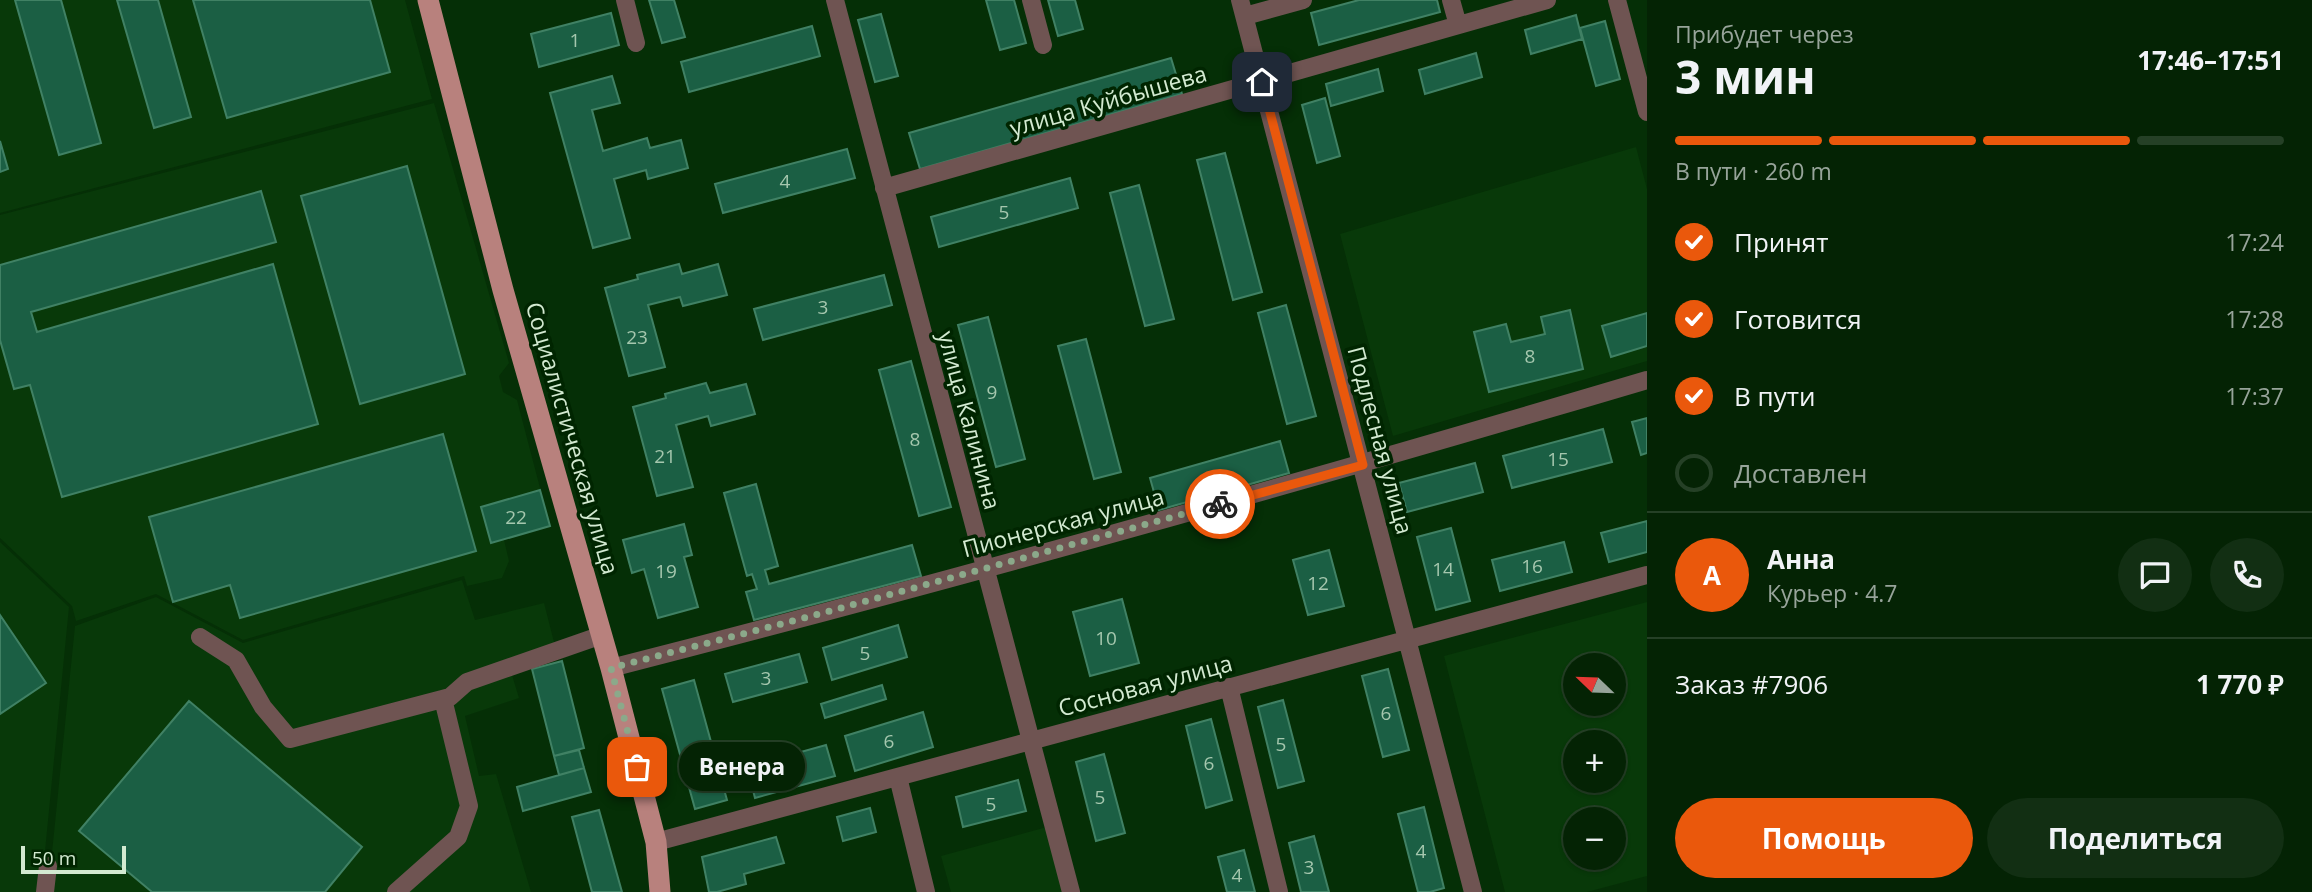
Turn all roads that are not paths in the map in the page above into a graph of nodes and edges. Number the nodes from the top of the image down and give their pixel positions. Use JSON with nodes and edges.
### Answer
{"nodes":[{"id":1,"x":428,"y":0,"type":"edge"},
{"id":2,"x":625,"y":0,"type":"edge"},
{"id":3,"x":835,"y":0,"type":"edge"},
{"id":4,"x":1031,"y":0,"type":"edge"},
{"id":5,"x":1303,"y":0,"type":"edge"},
{"id":6,"x":1451,"y":0,"type":"edge"},
{"id":7,"x":1547,"y":0,"type":"edge"},
{"id":8,"x":1617,"y":0,"type":"edge"},
{"id":9,"x":1506,"y":5,"type":"edge"},
{"id":10,"x":1243,"y":8,"type":"edge"},
{"id":11,"x":1458,"y":24,"type":"junction"},
{"id":12,"x":635,"y":43,"type":"dead end"},
{"id":13,"x":1042,"y":45,"type":"dead end"},
{"id":14,"x":1262,"y":82,"type":"junction"},
{"id":15,"x":1647,"y":112,"type":"edge"},
{"id":16,"x":884,"y":188,"type":"junction"},
{"id":17,"x":1647,"y":380,"type":"edge"},
{"id":18,"x":1363,"y":465,"type":"junction"},
{"id":19,"x":985,"y":569,"type":"junction"},
{"id":20,"x":1647,"y":575,"type":"edge"},
{"id":21,"x":602,"y":635,"type":"junction"},
{"id":22,"x":200,"y":637,"type":"dead end"},
{"id":23,"x":1408,"y":639,"type":"junction"},
{"id":24,"x":611,"y":668,"type":"junction"},
{"id":25,"x":1229,"y":687,"type":"junction"},
{"id":26,"x":443,"y":699,"type":"junction"},
{"id":27,"x":1032,"y":741,"type":"junction"},
{"id":28,"x":898,"y":777,"type":"junction"},
{"id":29,"x":656,"y":842,"type":"junction"},
{"id":30,"x":48,"y":866,"type":"dead end"},
{"id":31,"x":45,"y":892,"type":"edge"},
{"id":32,"x":396,"y":892,"type":"edge"},
{"id":33,"x":660,"y":892,"type":"edge"},
{"id":34,"x":926,"y":892,"type":"edge"},
{"id":35,"x":1070,"y":892,"type":"edge"},
{"id":36,"x":1279,"y":892,"type":"edge"},
{"id":37,"x":1473,"y":892,"type":"edge"}],
"edges":[{"from":1,"to":21,"type":"main road","name":"Социалистическая улица"},
{"from":2,"to":12,"type":"street"},
{"from":3,"to":16,"type":"street","name":"улица Калинина"},
{"from":4,"to":13,"type":"street"},
{"from":5,"to":10,"type":"street"},
{"from":6,"to":11,"type":"street"},
{"from":7,"to":9,"type":"street","name":"улица Куйбышева"},
{"from":8,"to":15,"type":"street"},
{"from":9,"to":11,"type":"street","name":"улица Куйбышева"},
{"from":10,"to":14,"type":"street","name":"Подлесная улица"},
{"from":11,"to":14,"type":"street","name":"улица Куйбышева"},
{"from":14,"to":16,"type":"street","name":"улица Куйбышева"},
{"from":14,"to":18,"type":"street","name":"Подлесная улица"},
{"from":16,"to":19,"type":"street","name":"улица Калинина"},
{"from":17,"to":18,"type":"street","name":"Пионерская улица"},
{"from":18,"to":19,"type":"street","name":"Пионерская улица"},
{"from":18,"to":23,"type":"street","name":"Подлесная улица"},
{"from":19,"to":24,"type":"street","name":"Пионерская улица"},
{"from":19,"to":27,"type":"street","name":"улица Калинина"},
{"from":20,"to":23,"type":"street","name":"Сосновая улица"},
{"from":21,"to":24,"type":"main road","name":"Социалистическая улица"},
{"from":21,"to":26,"type":"street"},
{"from":22,"to":26,"type":"street"},
{"from":23,"to":25,"type":"street","name":"Сосновая улица"},
{"from":23,"to":37,"type":"street","name":"Подлесная улица"},
{"from":24,"to":29,"type":"main road","name":"Социалистическая улица"},
{"from":25,"to":27,"type":"street","name":"Сосновая улица"},
{"from":25,"to":36,"type":"street"},
{"from":26,"to":32,"type":"street"},
{"from":27,"to":28,"type":"street","name":"Сосновая улица"},
{"from":27,"to":35,"type":"street","name":"улица Калинина"},
{"from":28,"to":29,"type":"street","name":"Сосновая улица"},
{"from":28,"to":34,"type":"street"},
{"from":29,"to":33,"type":"main road","name":"Социалистическая улица"},
{"from":30,"to":31,"type":"street"}]}
